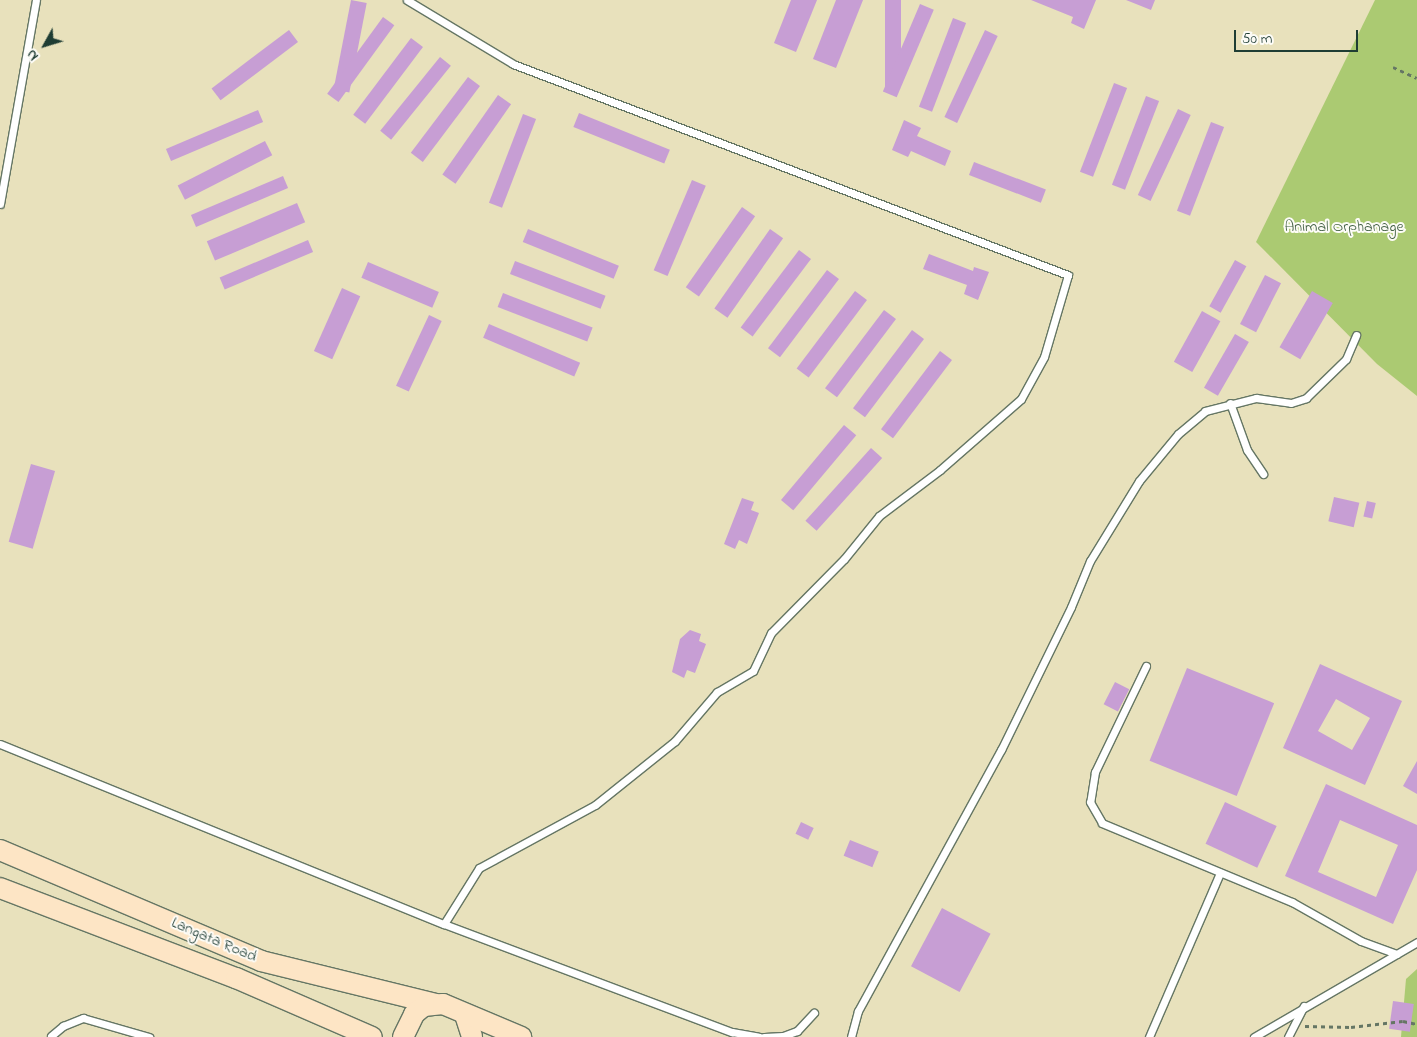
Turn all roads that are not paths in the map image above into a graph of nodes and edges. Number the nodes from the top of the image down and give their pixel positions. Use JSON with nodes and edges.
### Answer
{"nodes":[{"id":1,"x":36,"y":0,"type":"edge"},
{"id":2,"x":407,"y":0,"type":"edge"},
{"id":3,"x":0,"y":204,"type":"edge"},
{"id":4,"x":1356,"y":335,"type":"dead end"},
{"id":5,"x":1230,"y":403,"type":"junction"},
{"id":6,"x":1263,"y":474,"type":"dead end"},
{"id":7,"x":1146,"y":666,"type":"dead end"},
{"id":8,"x":0,"y":744,"type":"edge"},
{"id":9,"x":0,"y":850,"type":"edge"},
{"id":10,"x":1220,"y":873,"type":"junction"},
{"id":11,"x":0,"y":888,"type":"edge"},
{"id":12,"x":444,"y":924,"type":"junction"},
{"id":13,"x":1417,"y":942,"type":"edge"},
{"id":14,"x":1397,"y":954,"type":"junction"},
{"id":15,"x":436,"y":1004,"type":"junction"},
{"id":16,"x":1304,"y":1006,"type":"junction"},
{"id":17,"x":814,"y":1013,"type":"dead end"},
{"id":18,"x":465,"y":1015,"type":"junction"},
{"id":19,"x":332,"y":1022,"type":"junction"},
{"id":20,"x":51,"y":1036,"type":"dead end"},
{"id":21,"x":149,"y":1037,"type":"edge"},
{"id":22,"x":349,"y":1037,"type":"edge"},
{"id":23,"x":372,"y":1037,"type":"edge"},
{"id":24,"x":403,"y":1037,"type":"edge"},
{"id":25,"x":472,"y":1037,"type":"edge"},
{"id":26,"x":521,"y":1037,"type":"edge"},
{"id":27,"x":760,"y":1037,"type":"edge"},
{"id":28,"x":764,"y":1037,"type":"edge"},
{"id":29,"x":851,"y":1037,"type":"edge"},
{"id":30,"x":1149,"y":1037,"type":"edge"},
{"id":31,"x":1254,"y":1037,"type":"edge"},
{"id":32,"x":1288,"y":1037,"type":"edge"}],
"edges":[{"from":1,"to":3,"type":"lane"},
{"from":2,"to":12,"type":"lane"},
{"from":4,"to":5,"type":"lane"},
{"from":5,"to":6,"type":"lane"},
{"from":5,"to":29,"type":"lane"},
{"from":7,"to":10,"type":"lane"},
{"from":8,"to":12,"type":"lane"},
{"from":9,"to":15,"type":"main road","name":"Langata Road"},
{"from":10,"to":14,"type":"lane"},
{"from":10,"to":30,"type":"lane"},
{"from":11,"to":19,"type":"main road","name":"Langata Road"},
{"from":12,"to":27,"type":"lane"},
{"from":13,"to":14,"type":"lane"},
{"from":14,"to":16,"type":"lane"},
{"from":15,"to":18,"type":"main road","name":"Langata Road"},
{"from":15,"to":24,"type":"main road"},
{"from":16,"to":31,"type":"lane"},
{"from":16,"to":32,"type":"lane"},
{"from":17,"to":28,"type":"lane"},
{"from":18,"to":25,"type":"main road"},
{"from":18,"to":26,"type":"main road","name":"Langata Road"},
{"from":19,"to":22,"type":"main road"},
{"from":19,"to":23,"type":"main road"},
{"from":20,"to":21,"type":"lane"}]}
